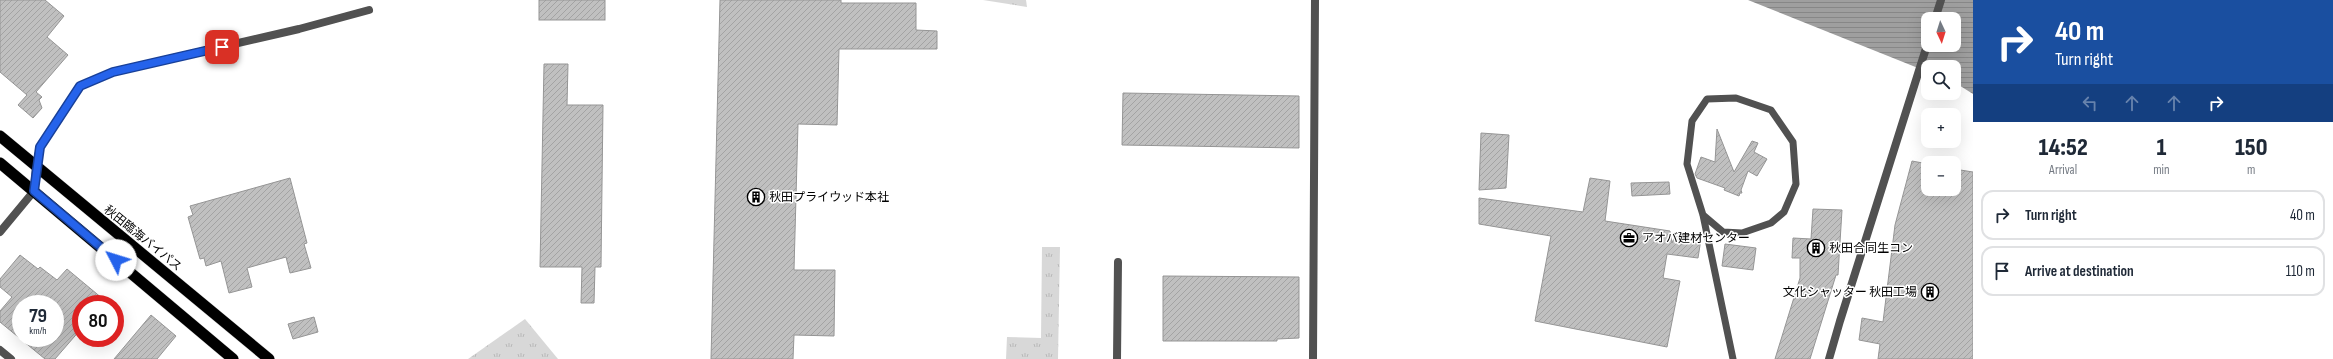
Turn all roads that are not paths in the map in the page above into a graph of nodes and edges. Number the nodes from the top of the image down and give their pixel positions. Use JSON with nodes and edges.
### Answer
{"nodes":[{"id":1,"x":1315,"y":0,"type":"edge"},
{"id":2,"x":1941,"y":0,"type":"edge"},
{"id":3,"x":369,"y":10,"type":"dead end"},
{"id":4,"x":1937,"y":12,"type":"edge"},
{"id":5,"x":1925,"y":52,"type":"edge"},
{"id":6,"x":0,"y":136,"type":"edge"},
{"id":7,"x":0,"y":162,"type":"edge"},
{"id":8,"x":36,"y":167,"type":"junction"},
{"id":9,"x":34,"y":191,"type":"junction"},
{"id":10,"x":1703,"y":215,"type":"junction"},
{"id":11,"x":0,"y":232,"type":"edge"},
{"id":12,"x":1118,"y":262,"type":"dead end"},
{"id":13,"x":0,"y":350,"type":"edge"},
{"id":14,"x":11,"y":359,"type":"edge"},
{"id":15,"x":233,"y":359,"type":"edge"},
{"id":16,"x":269,"y":359,"type":"edge"},
{"id":17,"x":1116,"y":359,"type":"edge"},
{"id":18,"x":1312,"y":359,"type":"edge"},
{"id":19,"x":1733,"y":359,"type":"edge"},
{"id":20,"x":1830,"y":359,"type":"edge"}],
"edges":[{"from":1,"to":18,"type":"street"},
{"from":2,"to":4,"type":"street"},
{"from":3,"to":8,"type":"street"},
{"from":5,"to":20,"type":"street"},
{"from":6,"to":8,"type":"highway","name":"秋田臨海バイパス"},
{"from":7,"to":9,"type":"highway"},
{"from":8,"to":9,"type":"street"},
{"from":8,"to":16,"type":"highway","name":"秋田臨海バイパス"},
{"from":9,"to":11,"type":"street"},
{"from":9,"to":15,"type":"highway"},
{"from":10,"to":10,"type":"lane"},
{"from":10,"to":19,"type":"lane"},
{"from":12,"to":17,"type":"street"},
{"from":13,"to":14,"type":"street"}]}
